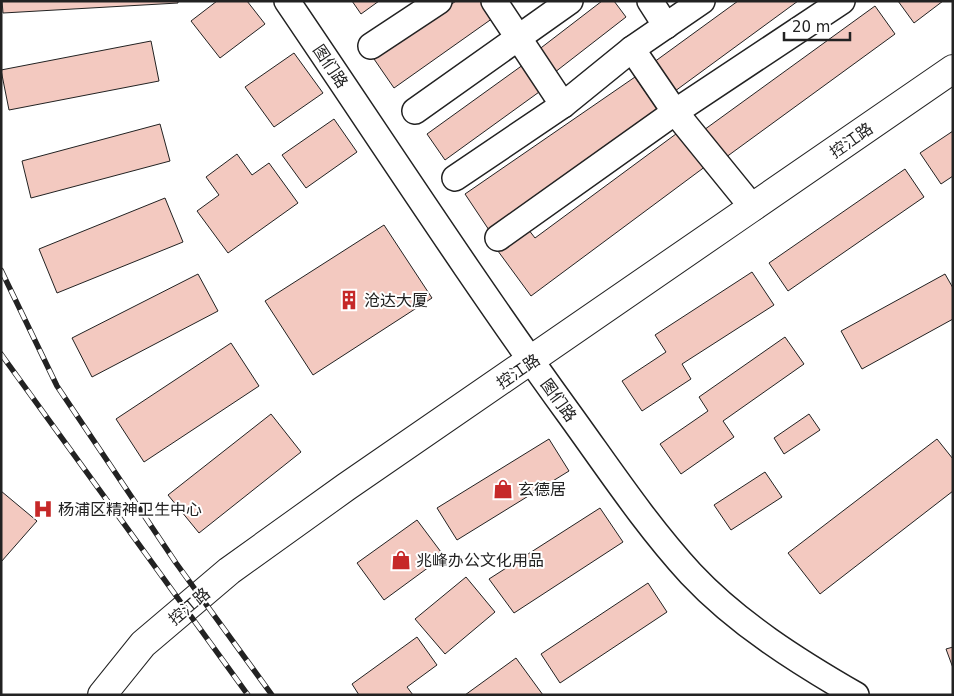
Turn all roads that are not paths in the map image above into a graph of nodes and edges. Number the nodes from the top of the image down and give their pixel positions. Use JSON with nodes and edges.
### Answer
{"nodes":[{"id":1,"x":287,"y":1,"type":"edge"},
{"id":2,"x":439,"y":1,"type":"edge"},
{"id":3,"x":494,"y":1,"type":"edge"},
{"id":4,"x":570,"y":1,"type":"edge"},
{"id":5,"x":650,"y":1,"type":"edge"},
{"id":6,"x":702,"y":1,"type":"edge"},
{"id":7,"x":842,"y":1,"type":"edge"},
{"id":8,"x":666,"y":26,"type":"junction"},
{"id":9,"x":518,"y":38,"type":"junction"},
{"id":10,"x":371,"y":46,"type":"dead end"},
{"id":11,"x":632,"y":49,"type":"junction"},
{"id":12,"x":953,"y":70,"type":"edge"},
{"id":13,"x":563,"y":105,"type":"junction"},
{"id":14,"x":414,"y":111,"type":"dead end"},
{"id":15,"x":675,"y":112,"type":"junction"},
{"id":16,"x":455,"y":178,"type":"dead end"},
{"id":17,"x":753,"y":208,"type":"junction"},
{"id":18,"x":498,"y":238,"type":"dead end"},
{"id":19,"x":531,"y":362,"type":"junction"},
{"id":20,"x":102,"y":695,"type":"edge"},
{"id":21,"x":856,"y":695,"type":"edge"}],
"edges":[{"from":1,"to":19,"type":"street","name":"图们路"},
{"from":2,"to":10,"type":"street"},
{"from":3,"to":9,"type":"street"},
{"from":4,"to":9,"type":"street"},
{"from":5,"to":8,"type":"street"},
{"from":6,"to":8,"type":"street"},
{"from":7,"to":15,"type":"street"},
{"from":8,"to":11,"type":"street"},
{"from":9,"to":13,"type":"street"},
{"from":9,"to":14,"type":"street"},
{"from":11,"to":13,"type":"street"},
{"from":11,"to":15,"type":"street"},
{"from":12,"to":17,"type":"main road","name":"控江路"},
{"from":13,"to":16,"type":"street"},
{"from":15,"to":17,"type":"street"},
{"from":15,"to":18,"type":"street"},
{"from":17,"to":19,"type":"main road","name":"控江路"},
{"from":19,"to":20,"type":"main road","name":"控江路"},
{"from":19,"to":21,"type":"street","name":"图们路"}]}
